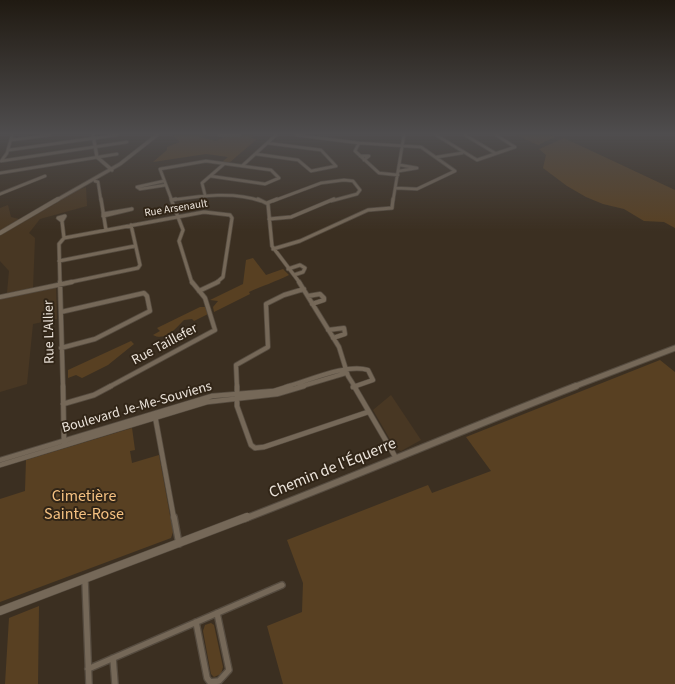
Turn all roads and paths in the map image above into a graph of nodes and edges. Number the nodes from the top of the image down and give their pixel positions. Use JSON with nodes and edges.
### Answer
{"nodes":[{"id":1,"x":37,"y":167,"type":"edge"},
{"id":2,"x":108,"y":167,"type":"edge"},
{"id":3,"x":116,"y":167,"type":"edge"},
{"id":4,"x":163,"y":167,"type":"edge"},
{"id":5,"x":221,"y":167,"type":"edge"},
{"id":6,"x":249,"y":167,"type":"edge"},
{"id":7,"x":307,"y":167,"type":"edge"},
{"id":8,"x":332,"y":167,"type":"edge"},
{"id":9,"x":372,"y":167,"type":"edge"},
{"id":10,"x":400,"y":167,"type":"edge"},
{"id":11,"x":411,"y":167,"type":"edge"},
{"id":12,"x":449,"y":167,"type":"edge"},
{"id":13,"x":112,"y":170,"type":"junction"},
{"id":14,"x":399,"y":171,"type":"junction"},
{"id":15,"x":0,"y":173,"type":"edge"},
{"id":16,"x":398,"y":175,"type":"junction"},
{"id":17,"x":44,"y":176,"type":"dead end"},
{"id":18,"x":210,"y":176,"type":"junction"},
{"id":19,"x":95,"y":181,"type":"junction"},
{"id":20,"x":165,"y":183,"type":"junction"},
{"id":21,"x":396,"y":188,"type":"junction"},
{"id":22,"x":0,"y":194,"type":"edge"},
{"id":23,"x":205,"y":195,"type":"junction"},
{"id":24,"x":172,"y":200,"type":"junction"},
{"id":25,"x":267,"y":203,"type":"junction"},
{"id":26,"x":103,"y":215,"type":"junction"},
{"id":27,"x":178,"y":217,"type":"junction"},
{"id":28,"x":269,"y":219,"type":"junction"},
{"id":29,"x":62,"y":221,"type":"dead end"},
{"id":30,"x":131,"y":225,"type":"junction"},
{"id":31,"x":106,"y":230,"type":"junction"},
{"id":32,"x":0,"y":233,"type":"edge"},
{"id":33,"x":64,"y":238,"type":"junction"},
{"id":34,"x":135,"y":246,"type":"junction"},
{"id":35,"x":273,"y":249,"type":"junction"},
{"id":36,"x":59,"y":261,"type":"junction"},
{"id":37,"x":288,"y":269,"type":"junction"},
{"id":38,"x":294,"y":275,"type":"junction"},
{"id":39,"x":60,"y":284,"type":"junction"},
{"id":40,"x":199,"y":290,"type":"junction"},
{"id":41,"x":304,"y":290,"type":"junction"},
{"id":42,"x":0,"y":296,"type":"edge"},
{"id":43,"x":308,"y":296,"type":"junction"},
{"id":44,"x":312,"y":304,"type":"junction"},
{"id":45,"x":61,"y":312,"type":"junction"},
{"id":46,"x":328,"y":330,"type":"junction"},
{"id":47,"x":333,"y":338,"type":"junction"},
{"id":48,"x":61,"y":348,"type":"junction"},
{"id":49,"x":675,"y":348,"type":"edge"},
{"id":50,"x":346,"y":371,"type":"junction"},
{"id":51,"x":354,"y":387,"type":"junction"},
{"id":52,"x":237,"y":395,"type":"junction"},
{"id":53,"x":62,"y":404,"type":"junction"},
{"id":54,"x":368,"y":412,"type":"junction"},
{"id":55,"x":155,"y":416,"type":"junction"},
{"id":56,"x":64,"y":443,"type":"junction"},
{"id":57,"x":396,"y":458,"type":"junction"},
{"id":58,"x":0,"y":460,"type":"edge"},
{"id":59,"x":0,"y":464,"type":"edge"},
{"id":60,"x":179,"y":544,"type":"junction"},
{"id":61,"x":85,"y":580,"type":"junction"},
{"id":62,"x":282,"y":585,"type":"dead end"},
{"id":63,"x":0,"y":611,"type":"edge"},
{"id":64,"x":217,"y":613,"type":"junction"},
{"id":65,"x":196,"y":622,"type":"junction"},
{"id":66,"x":113,"y":658,"type":"junction"},
{"id":67,"x":88,"y":669,"type":"junction"},
{"id":68,"x":89,"y":684,"type":"edge"},
{"id":69,"x":115,"y":684,"type":"edge"}],
"edges":[{"from":1,"to":15,"type":"street"},
{"from":2,"to":13,"type":"street"},
{"from":3,"to":13,"type":"street"},
{"from":4,"to":20,"type":"street"},
{"from":5,"to":18,"type":"street"},
{"from":6,"to":18,"type":"street"},
{"from":7,"to":8,"type":"street"},
{"from":9,"to":16,"type":"street"},
{"from":10,"to":14,"type":"street"},
{"from":11,"to":14,"type":"street"},
{"from":12,"to":21,"type":"street"},
{"from":13,"to":19,"type":"street"},
{"from":14,"to":16,"type":"street"},
{"from":16,"to":21,"type":"street"},
{"from":17,"to":22,"type":"street"},
{"from":18,"to":23,"type":"street"},
{"from":19,"to":26,"type":"street"},
{"from":19,"to":32,"type":"street"},
{"from":20,"to":20,"type":"street"},
{"from":20,"to":24,"type":"street","name":"Rue Taillefer"},
{"from":21,"to":35,"type":"street"},
{"from":23,"to":24,"type":"street"},
{"from":23,"to":25,"type":"street"},
{"from":24,"to":27,"type":"street","name":"Rue Taillefer"},
{"from":25,"to":28,"type":"street"},
{"from":25,"to":28,"type":"street"},
{"from":26,"to":26,"type":"street"},
{"from":26,"to":31,"type":"street"},
{"from":27,"to":30,"type":"street","name":"Rue Arsenault"},
{"from":27,"to":40,"type":"street","name":"Rue Taillefer"},
{"from":27,"to":40,"type":"street","name":"Rue Arsenault"},
{"from":28,"to":35,"type":"street"},
{"from":29,"to":33,"type":"street","name":"Rue L'Allier"},
{"from":30,"to":31,"type":"street","name":"Rue Arsenault"},
{"from":30,"to":34,"type":"street"},
{"from":31,"to":33,"type":"street","name":"Rue Arsenault"},
{"from":33,"to":36,"type":"street","name":"Rue L'Allier"},
{"from":34,"to":36,"type":"street"},
{"from":34,"to":39,"type":"street"},
{"from":35,"to":37,"type":"street"},
{"from":36,"to":39,"type":"street","name":"Rue L'Allier"},
{"from":37,"to":38,"type":"street"},
{"from":37,"to":38,"type":"street"},
{"from":38,"to":41,"type":"street"},
{"from":39,"to":42,"type":"street"},
{"from":39,"to":45,"type":"street","name":"Rue L'Allier"},
{"from":40,"to":53,"type":"street","name":"Rue Taillefer"},
{"from":41,"to":43,"type":"street"},
{"from":41,"to":52,"type":"street"},
{"from":43,"to":44,"type":"street"},
{"from":43,"to":44,"type":"street"},
{"from":44,"to":46,"type":"street"},
{"from":45,"to":48,"type":"street","name":"Rue L'Allier"},
{"from":45,"to":48,"type":"street"},
{"from":46,"to":47,"type":"street"},
{"from":46,"to":47,"type":"street"},
{"from":47,"to":50,"type":"street"},
{"from":48,"to":53,"type":"street","name":"Rue L'Allier"},
{"from":49,"to":57,"type":"street","name":"Chemin de l'Équerre"},
{"from":50,"to":51,"type":"street"},
{"from":50,"to":51,"type":"street","name":"Boulevard Je-Me-Souviens"},
{"from":50,"to":52,"type":"street","name":"Boulevard Je-Me-Souviens"},
{"from":51,"to":54,"type":"street"},
{"from":52,"to":54,"type":"street"},
{"from":52,"to":55,"type":"street","name":"Boulevard Je-Me-Souviens"},
{"from":53,"to":56,"type":"street","name":"Rue L'Allier"},
{"from":54,"to":57,"type":"street"},
{"from":55,"to":56,"type":"street","name":"Boulevard Je-Me-Souviens"},
{"from":55,"to":60,"type":"street"},
{"from":56,"to":58,"type":"street","name":"Boulevard Je-Me-Souviens"},
{"from":56,"to":59,"type":"street","name":"Boulevard Je-Me-Souviens"},
{"from":57,"to":60,"type":"street","name":"Chemin de l'Équerre"},
{"from":60,"to":61,"type":"street","name":"Chemin de l'Équerre"},
{"from":61,"to":63,"type":"street","name":"Chemin de l'Équerre"},
{"from":61,"to":67,"type":"street"},
{"from":62,"to":64,"type":"street"},
{"from":64,"to":65,"type":"street"},
{"from":64,"to":65,"type":"street"},
{"from":65,"to":66,"type":"street"},
{"from":66,"to":67,"type":"street"},
{"from":66,"to":69,"type":"street"},
{"from":67,"to":68,"type":"street"}]}
